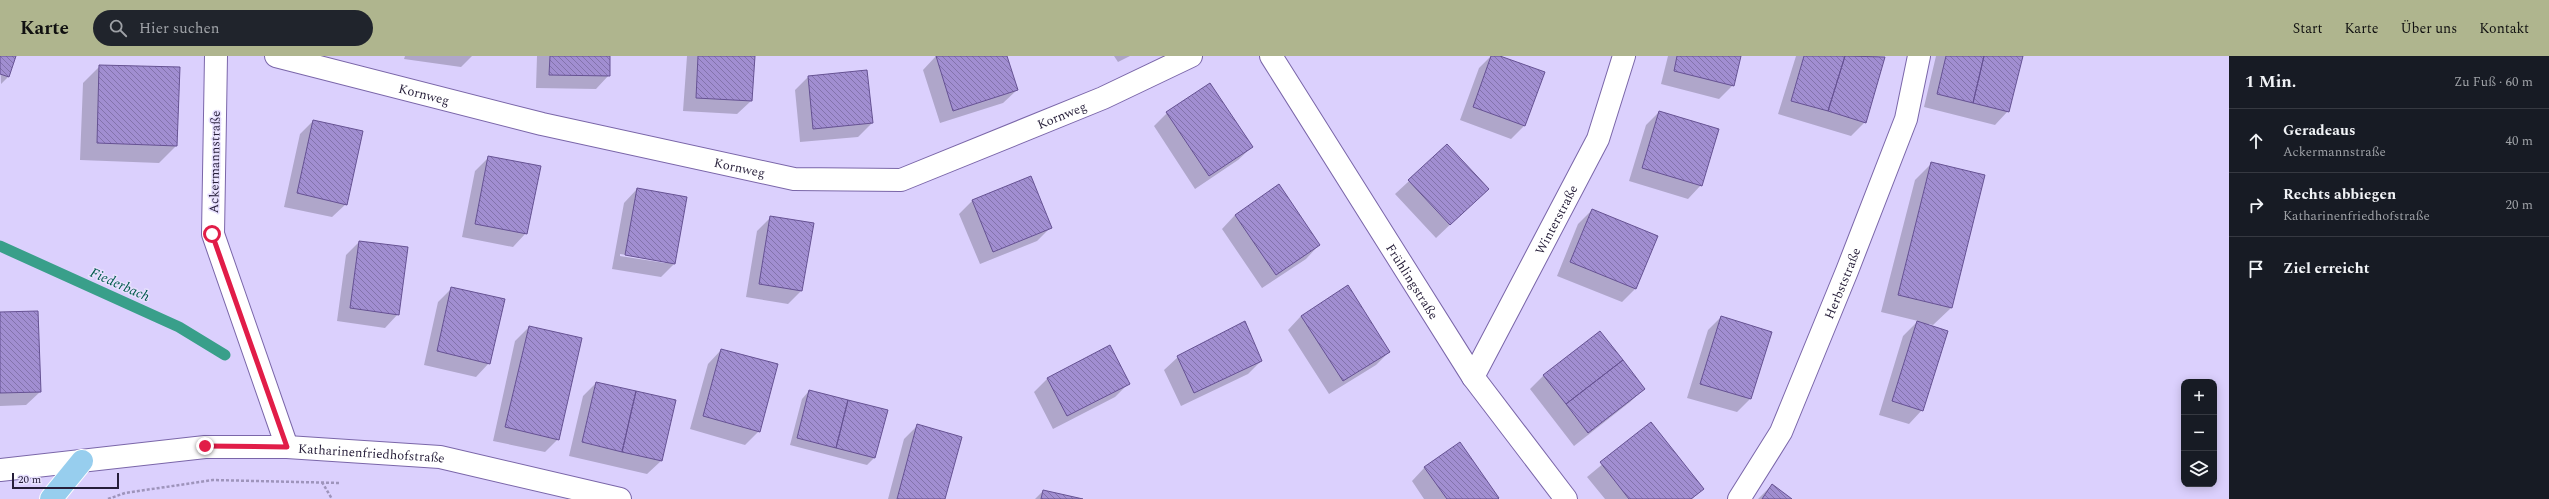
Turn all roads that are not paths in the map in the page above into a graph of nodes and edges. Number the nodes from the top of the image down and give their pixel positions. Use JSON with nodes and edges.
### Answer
{"nodes":[{"id":1,"x":216,"y":56,"type":"edge"},
{"id":2,"x":276,"y":56,"type":"edge"},
{"id":3,"x":1191,"y":56,"type":"edge"},
{"id":4,"x":1271,"y":56,"type":"edge"},
{"id":5,"x":1624,"y":56,"type":"edge"},
{"id":6,"x":1919,"y":56,"type":"edge"},
{"id":7,"x":1473,"y":377,"type":"junction"},
{"id":8,"x":287,"y":447,"type":"junction"},
{"id":9,"x":82,"y":460,"type":"junction"},
{"id":10,"x":0,"y":470,"type":"edge"},
{"id":11,"x":50,"y":499,"type":"edge"},
{"id":12,"x":620,"y":499,"type":"edge"},
{"id":13,"x":1566,"y":499,"type":"edge"},
{"id":14,"x":1739,"y":499,"type":"edge"}],
"edges":[{"from":1,"to":8,"type":"street","name":"Ackermannstraße"},
{"from":2,"to":3,"type":"street","name":"Kornweg"},
{"from":4,"to":7,"type":"street","name":"Frühlingstraße"},
{"from":5,"to":7,"type":"street","name":"Winterstraße"},
{"from":6,"to":14,"type":"street","name":"Herbststraße"},
{"from":7,"to":13,"type":"street","name":"Frühlingstraße"},
{"from":8,"to":9,"type":"street","name":"Katharinenfriedhofstraße"},
{"from":8,"to":12,"type":"street","name":"Katharinenfriedhofstraße"},
{"from":9,"to":10,"type":"street","name":"Katharinenfriedhofstraße"},
{"from":9,"to":11,"type":"main road"}]}
